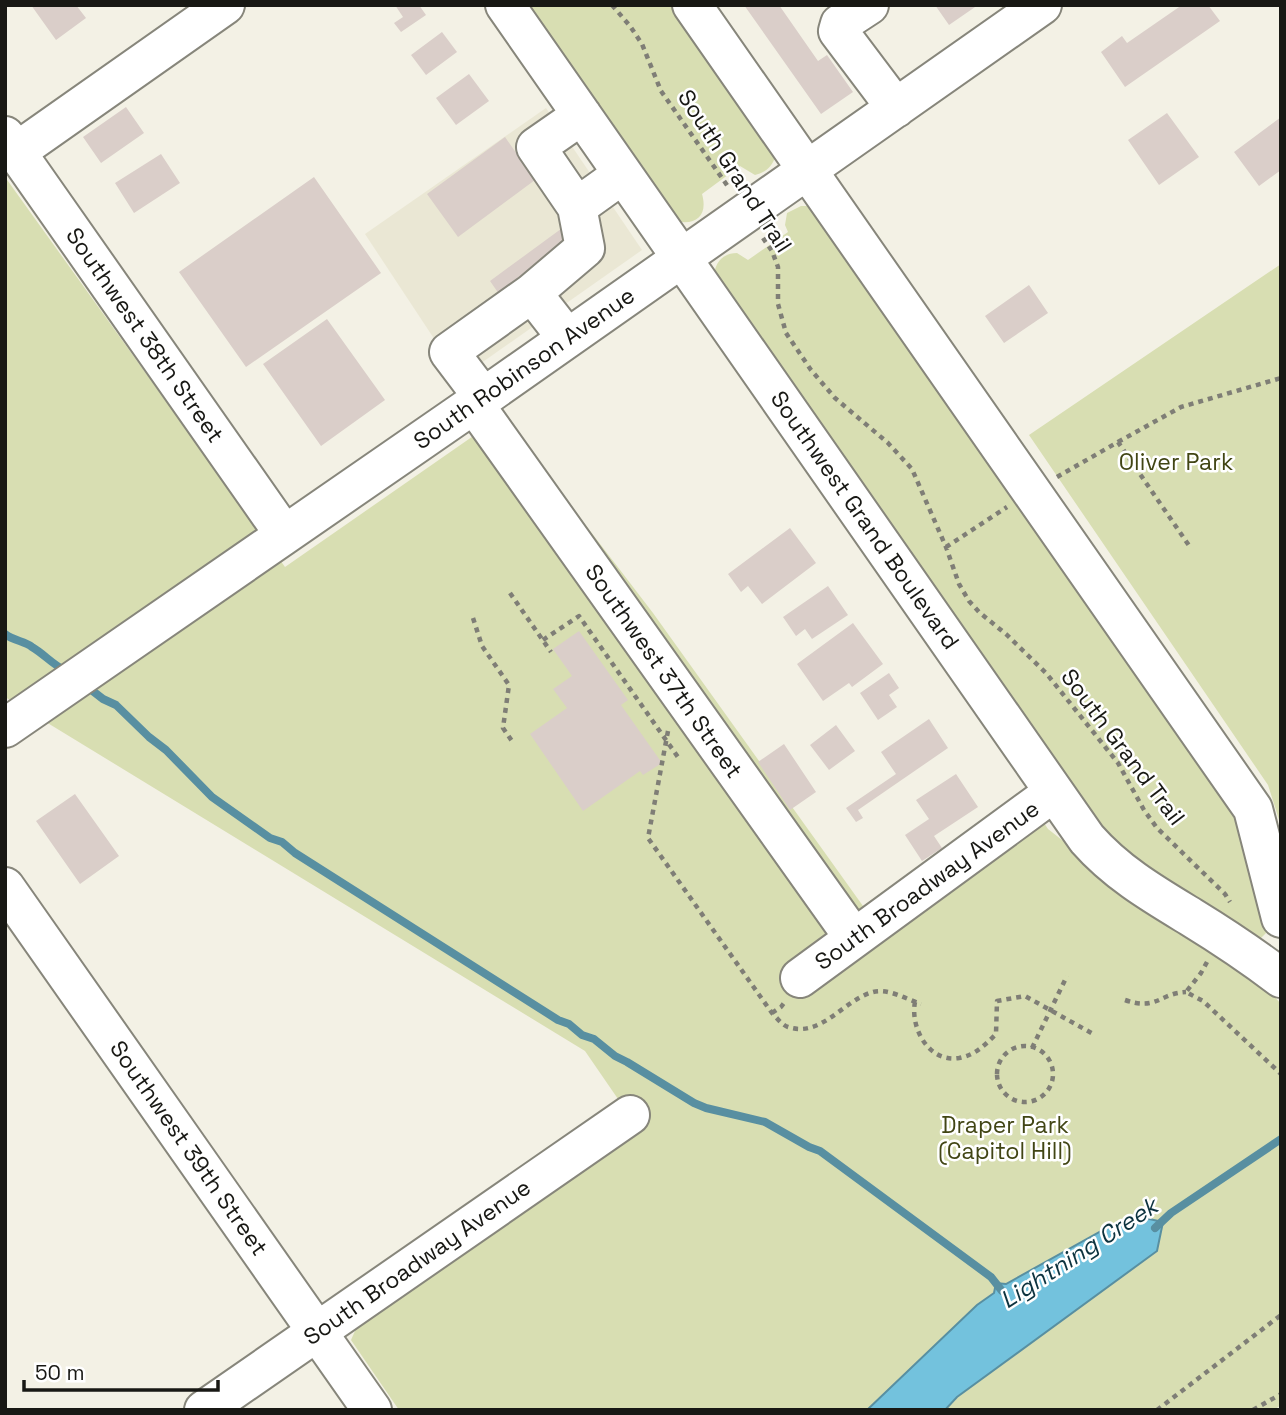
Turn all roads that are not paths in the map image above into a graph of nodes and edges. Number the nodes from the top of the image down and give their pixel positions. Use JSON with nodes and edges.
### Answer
{"nodes":[{"id":1,"x":225,"y":5,"type":"edge"},
{"id":2,"x":505,"y":5,"type":"edge"},
{"id":3,"x":692,"y":5,"type":"edge"},
{"id":4,"x":869,"y":5,"type":"edge"},
{"id":5,"x":1042,"y":5,"type":"edge"},
{"id":6,"x":896,"y":108,"type":"junction"},
{"id":7,"x":582,"y":115,"type":"junction"},
{"id":8,"x":11,"y":144,"type":"edge"},
{"id":9,"x":807,"y":171,"type":"junction"},
{"id":10,"x":623,"y":174,"type":"junction"},
{"id":11,"x":577,"y":207,"type":"junction"},
{"id":12,"x":682,"y":258,"type":"junction"},
{"id":13,"x":532,"y":293,"type":"junction"},
{"id":14,"x":567,"y":338,"type":"junction"},
{"id":15,"x":478,"y":400,"type":"junction"},
{"id":16,"x":284,"y":534,"type":"junction"},
{"id":17,"x":5,"y":728,"type":"edge"},
{"id":18,"x":1054,"y":792,"type":"junction"},
{"id":19,"x":5,"y":887,"type":"edge"},
{"id":20,"x":1281,"y":918,"type":"edge"},
{"id":21,"x":854,"y":938,"type":"junction"},
{"id":22,"x":800,"y":978,"type":"dead end"},
{"id":23,"x":1281,"y":978,"type":"edge"},
{"id":24,"x":630,"y":1115,"type":"dead end"},
{"id":25,"x":317,"y":1330,"type":"junction"},
{"id":26,"x":204,"y":1410,"type":"edge"},
{"id":27,"x":372,"y":1410,"type":"edge"}],
"edges":[{"from":1,"to":8,"type":"street"},
{"from":2,"to":7,"type":"street","name":"Southwest Grand Boulevard"},
{"from":3,"to":9,"type":"street"},
{"from":4,"to":6,"type":"street"},
{"from":5,"to":6,"type":"street","name":"South Robinson Avenue"},
{"from":6,"to":9,"type":"street","name":"South Robinson Avenue"},
{"from":7,"to":10,"type":"street","name":"Southwest Grand Boulevard"},
{"from":7,"to":11,"type":"street"},
{"from":8,"to":16,"type":"street","name":"Southwest 38th Street"},
{"from":9,"to":12,"type":"street","name":"South Robinson Avenue"},
{"from":9,"to":20,"type":"street"},
{"from":10,"to":11,"type":"street"},
{"from":10,"to":12,"type":"street","name":"Southwest Grand Boulevard"},
{"from":11,"to":13,"type":"street"},
{"from":12,"to":14,"type":"street","name":"South Robinson Avenue"},
{"from":12,"to":18,"type":"street","name":"Southwest Grand Boulevard"},
{"from":13,"to":14,"type":"street"},
{"from":13,"to":15,"type":"street","name":"Southwest 37th Street"},
{"from":14,"to":15,"type":"street","name":"South Robinson Avenue"},
{"from":15,"to":16,"type":"street","name":"South Robinson Avenue"},
{"from":15,"to":21,"type":"street","name":"Southwest 37th Street"},
{"from":16,"to":17,"type":"street","name":"South Robinson Avenue"},
{"from":18,"to":21,"type":"street","name":"South Broadway Avenue"},
{"from":18,"to":23,"type":"street","name":"Southwest Grand Boulevard"},
{"from":19,"to":25,"type":"street","name":"Southwest 39th Street"},
{"from":21,"to":22,"type":"street","name":"South Broadway Avenue"},
{"from":24,"to":25,"type":"street","name":"South Broadway Avenue"},
{"from":25,"to":26,"type":"street","name":"South Broadway Avenue"},
{"from":25,"to":27,"type":"street","name":"Southwest 39th Street"}]}
